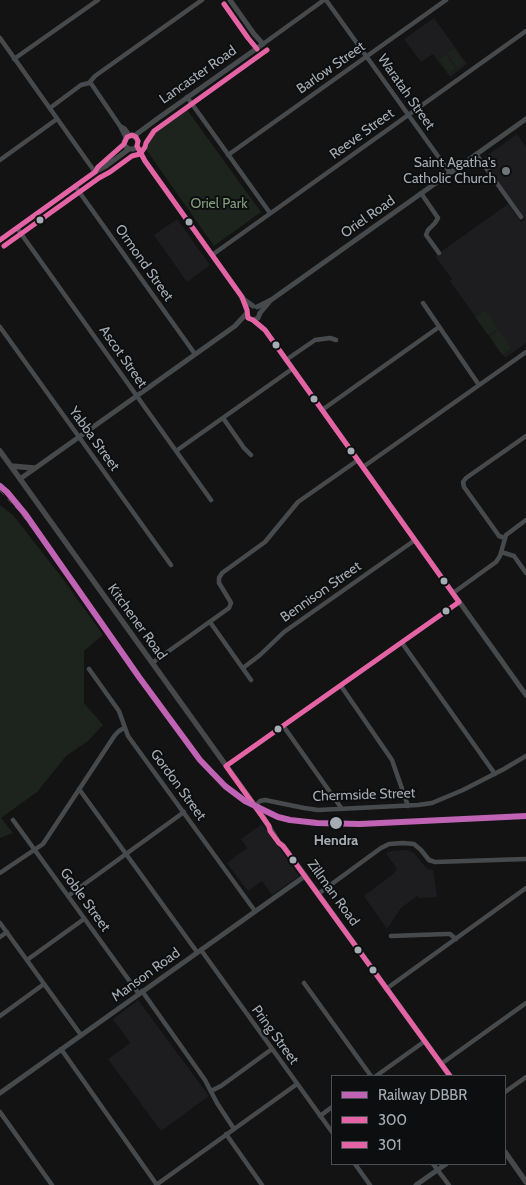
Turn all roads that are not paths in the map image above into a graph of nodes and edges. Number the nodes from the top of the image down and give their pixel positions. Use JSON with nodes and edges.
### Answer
{"nodes":[{"id":1,"x":98,"y":0,"type":"edge"},
{"id":2,"x":202,"y":0,"type":"edge"},
{"id":3,"x":230,"y":0,"type":"edge"},
{"id":4,"x":325,"y":0,"type":"edge"},
{"id":5,"x":446,"y":0,"type":"edge"},
{"id":6,"x":526,"y":31,"type":"edge"},
{"id":7,"x":0,"y":38,"type":"edge"},
{"id":8,"x":262,"y":44,"type":"junction"},
{"id":9,"x":367,"y":57,"type":"junction"},
{"id":10,"x":14,"y":59,"type":"junction"},
{"id":11,"x":90,"y":82,"type":"junction"},
{"id":12,"x":187,"y":97,"type":"junction"},
{"id":13,"x":50,"y":108,"type":"junction"},
{"id":14,"x":408,"y":115,"type":"junction"},
{"id":15,"x":526,"y":118,"type":"edge"},
{"id":16,"x":57,"y":119,"type":"junction"},
{"id":17,"x":132,"y":140,"type":"junction"},
{"id":18,"x":130,"y":149,"type":"junction"},
{"id":19,"x":476,"y":154,"type":"junction"},
{"id":20,"x":228,"y":155,"type":"junction"},
{"id":21,"x":0,"y":160,"type":"edge"},
{"id":22,"x":145,"y":161,"type":"junction"},
{"id":23,"x":95,"y":172,"type":"junction"},
{"id":24,"x":450,"y":173,"type":"junction"},
{"id":25,"x":75,"y":186,"type":"junction"},
{"id":26,"x":421,"y":193,"type":"junction"},
{"id":27,"x":270,"y":213,"type":"junction"},
{"id":28,"x":521,"y":217,"type":"dead end"},
{"id":29,"x":17,"y":228,"type":"junction"},
{"id":30,"x":0,"y":240,"type":"edge"},
{"id":31,"x":439,"y":253,"type":"dead end"},
{"id":32,"x":212,"y":255,"type":"junction"},
{"id":33,"x":242,"y":297,"type":"junction"},
{"id":34,"x":271,"y":300,"type":"junction"},
{"id":35,"x":423,"y":303,"type":"dead end"},
{"id":36,"x":255,"y":307,"type":"junction"},
{"id":37,"x":247,"y":312,"type":"junction"},
{"id":38,"x":260,"y":315,"type":"junction"},
{"id":39,"x":251,"y":319,"type":"junction"},
{"id":40,"x":235,"y":326,"type":"junction"},
{"id":41,"x":0,"y":327,"type":"edge"},
{"id":42,"x":439,"y":327,"type":"junction"},
{"id":43,"x":265,"y":330,"type":"junction"},
{"id":44,"x":336,"y":340,"type":"dead end"},
{"id":45,"x":526,"y":352,"type":"edge"},
{"id":46,"x":195,"y":354,"type":"junction"},
{"id":47,"x":286,"y":360,"type":"junction"},
{"id":48,"x":292,"y":369,"type":"junction"},
{"id":49,"x":480,"y":384,"type":"junction"},
{"id":50,"x":137,"y":396,"type":"junction"},
{"id":51,"x":322,"y":410,"type":"junction"},
{"id":52,"x":223,"y":418,"type":"junction"},
{"id":53,"x":526,"y":436,"type":"edge"},
{"id":54,"x":79,"y":437,"type":"junction"},
{"id":55,"x":0,"y":451,"type":"edge"},
{"id":56,"x":176,"y":451,"type":"junction"},
{"id":57,"x":252,"y":455,"type":"dead end"},
{"id":58,"x":358,"y":460,"type":"junction"},
{"id":59,"x":11,"y":466,"type":"junction"},
{"id":60,"x":363,"y":467,"type":"junction"},
{"id":61,"x":34,"y":468,"type":"junction"},
{"id":62,"x":20,"y":479,"type":"junction"},
{"id":63,"x":212,"y":500,"type":"dead end"},
{"id":64,"x":526,"y":520,"type":"edge"},
{"id":65,"x":505,"y":538,"type":"junction"},
{"id":66,"x":415,"y":540,"type":"junction"},
{"id":67,"x":501,"y":552,"type":"junction"},
{"id":68,"x":171,"y":566,"type":"dead end"},
{"id":69,"x":526,"y":572,"type":"edge"},
{"id":70,"x":453,"y":593,"type":"junction"},
{"id":71,"x":459,"y":602,"type":"junction"},
{"id":72,"x":210,"y":622,"type":"junction"},
{"id":73,"x":402,"y":643,"type":"junction"},
{"id":74,"x":152,"y":663,"type":"junction"},
{"id":75,"x":243,"y":668,"type":"junction"},
{"id":76,"x":88,"y":669,"type":"dead end"},
{"id":77,"x":251,"y":680,"type":"dead end"},
{"id":78,"x":341,"y":686,"type":"junction"},
{"id":79,"x":526,"y":695,"type":"edge"},
{"id":80,"x":284,"y":726,"type":"junction"},
{"id":81,"x":124,"y":728,"type":"junction"},
{"id":82,"x":526,"y":756,"type":"edge"},
{"id":83,"x":226,"y":766,"type":"junction"},
{"id":84,"x":495,"y":774,"type":"junction"},
{"id":85,"x":79,"y":789,"type":"junction"},
{"id":86,"x":255,"y":806,"type":"junction"},
{"id":87,"x":408,"y":806,"type":"junction"},
{"id":88,"x":342,"y":809,"type":"junction"},
{"id":89,"x":184,"y":812,"type":"junction"},
{"id":90,"x":14,"y":820,"type":"dead end"},
{"id":91,"x":35,"y":850,"type":"junction"},
{"id":92,"x":126,"y":854,"type":"junction"},
{"id":93,"x":526,"y":859,"type":"edge"},
{"id":94,"x":0,"y":874,"type":"edge"},
{"id":95,"x":305,"y":876,"type":"junction"},
{"id":96,"x":526,"y":888,"type":"edge"},
{"id":97,"x":318,"y":894,"type":"junction"},
{"id":98,"x":68,"y":896,"type":"junction"},
{"id":99,"x":255,"y":911,"type":"junction"},
{"id":100,"x":84,"y":918,"type":"junction"},
{"id":101,"x":0,"y":923,"type":"edge"},
{"id":102,"x":7,"y":932,"type":"junction"},
{"id":103,"x":391,"y":936,"type":"dead end"},
{"id":104,"x":0,"y":937,"type":"edge"},
{"id":105,"x":456,"y":939,"type":"junction"},
{"id":106,"x":199,"y":951,"type":"junction"},
{"id":107,"x":27,"y":960,"type":"junction"},
{"id":108,"x":304,"y":983,"type":"dead end"},
{"id":109,"x":44,"y":984,"type":"junction"},
{"id":110,"x":386,"y":988,"type":"junction"},
{"id":111,"x":140,"y":993,"type":"junction"},
{"id":112,"x":526,"y":1003,"type":"edge"},
{"id":113,"x":0,"y":1016,"type":"edge"},
{"id":114,"x":81,"y":1035,"type":"junction"},
{"id":115,"x":425,"y":1042,"type":"junction"},
{"id":116,"x":61,"y":1049,"type":"junction"},
{"id":117,"x":272,"y":1049,"type":"junction"},
{"id":118,"x":441,"y":1064,"type":"junction"},
{"id":119,"x":370,"y":1075,"type":"edge"},
{"id":120,"x":377,"y":1075,"type":"edge"},
{"id":121,"x":449,"y":1075,"type":"edge"},
{"id":122,"x":526,"y":1077,"type":"edge"},
{"id":123,"x":297,"y":1084,"type":"junction"},
{"id":124,"x":211,"y":1091,"type":"junction"},
{"id":125,"x":506,"y":1091,"type":"edge"},
{"id":126,"x":0,"y":1093,"type":"edge"},
{"id":127,"x":331,"y":1108,"type":"edge"},
{"id":128,"x":0,"y":1112,"type":"edge"},
{"id":129,"x":320,"y":1116,"type":"junction"},
{"id":130,"x":234,"y":1129,"type":"junction"},
{"id":131,"x":331,"y":1131,"type":"edge"},
{"id":132,"x":226,"y":1134,"type":"junction"},
{"id":133,"x":506,"y":1153,"type":"edge"},
{"id":134,"x":356,"y":1165,"type":"edge"},
{"id":135,"x":434,"y":1165,"type":"edge"},
{"id":136,"x":445,"y":1165,"type":"edge"},
{"id":137,"x":438,"y":1170,"type":"junction"},
{"id":138,"x":526,"y":1182,"type":"edge"},
{"id":139,"x":52,"y":1185,"type":"edge"},
{"id":140,"x":157,"y":1185,"type":"edge"},
{"id":141,"x":262,"y":1185,"type":"edge"},
{"id":142,"x":370,"y":1185,"type":"edge"},
{"id":143,"x":416,"y":1185,"type":"edge"},
{"id":144,"x":449,"y":1185,"type":"edge"}],
"edges":[{"from":1,"to":10,"type":"street"},
{"from":2,"to":11,"type":"street"},
{"from":3,"to":8,"type":"street"},
{"from":4,"to":8,"type":"street"},
{"from":4,"to":9,"type":"street","name":"Waratah Street"},
{"from":5,"to":9,"type":"street","name":"Barlow Street"},
{"from":6,"to":14,"type":"street","name":"Reeve Street"},
{"from":7,"to":10,"type":"street"},
{"from":8,"to":12,"type":"street","name":"Lancaster Road"},
{"from":9,"to":14,"type":"street","name":"Waratah Street"},
{"from":9,"to":20,"type":"street","name":"Barlow Street"},
{"from":10,"to":13,"type":"street"},
{"from":11,"to":13,"type":"street"},
{"from":11,"to":17,"type":"street"},
{"from":12,"to":17,"type":"street","name":"Lancaster Road"},
{"from":12,"to":20,"type":"street"},
{"from":13,"to":16,"type":"street"},
{"from":14,"to":24,"type":"street","name":"Waratah Street"},
{"from":14,"to":27,"type":"street","name":"Reeve Street"},
{"from":15,"to":19,"type":"street","name":"Oriel Road"},
{"from":16,"to":21,"type":"street"},
{"from":16,"to":23,"type":"street"},
{"from":17,"to":18,"type":"street"},
{"from":17,"to":18,"type":"street","name":"Lancaster Road"},
{"from":17,"to":22,"type":"street"},
{"from":17,"to":23,"type":"street","name":"Lancaster Road"},
{"from":18,"to":22,"type":"street"},
{"from":18,"to":23,"type":"street","name":"Lancaster Road"},
{"from":19,"to":24,"type":"street","name":"Oriel Road"},
{"from":19,"to":28,"type":"street"},
{"from":20,"to":27,"type":"street"},
{"from":22,"to":32,"type":"street"},
{"from":23,"to":25,"type":"street","name":"Lancaster Road"},
{"from":24,"to":26,"type":"street","name":"Oriel Road"},
{"from":25,"to":29,"type":"street","name":"Lancaster Road"},
{"from":25,"to":46,"type":"street","name":"Ormond Street"},
{"from":26,"to":31,"type":"street"},
{"from":26,"to":34,"type":"street","name":"Oriel Road"},
{"from":27,"to":32,"type":"street","name":"Reeve Street"},
{"from":29,"to":30,"type":"street","name":"Lancaster Road"},
{"from":29,"to":50,"type":"street","name":"Ascot Street"},
{"from":32,"to":33,"type":"street"},
{"from":33,"to":36,"type":"street"},
{"from":33,"to":37,"type":"street"},
{"from":34,"to":36,"type":"street","name":"Oriel Road"},
{"from":34,"to":38,"type":"street","name":"Oriel Road"},
{"from":35,"to":42,"type":"street"},
{"from":36,"to":37,"type":"street"},
{"from":36,"to":38,"type":"street"},
{"from":37,"to":39,"type":"street"},
{"from":37,"to":40,"type":"street"},
{"from":38,"to":39,"type":"street"},
{"from":38,"to":43,"type":"street"},
{"from":39,"to":40,"type":"street"},
{"from":39,"to":43,"type":"street"},
{"from":40,"to":46,"type":"street"},
{"from":41,"to":54,"type":"street","name":"Yabba Street"},
{"from":42,"to":49,"type":"street"},
{"from":42,"to":51,"type":"street"},
{"from":43,"to":47,"type":"street"},
{"from":44,"to":47,"type":"street"},
{"from":45,"to":49,"type":"street"},
{"from":46,"to":50,"type":"street"},
{"from":47,"to":48,"type":"street"},
{"from":48,"to":51,"type":"street"},
{"from":48,"to":52,"type":"street"},
{"from":49,"to":60,"type":"street"},
{"from":50,"to":54,"type":"street"},
{"from":50,"to":56,"type":"street","name":"Ascot Street"},
{"from":51,"to":58,"type":"street"},
{"from":52,"to":56,"type":"street"},
{"from":52,"to":57,"type":"street"},
{"from":53,"to":65,"type":"street"},
{"from":54,"to":61,"type":"street"},
{"from":54,"to":68,"type":"street","name":"Yabba Street"},
{"from":55,"to":59,"type":"main road","name":"Kitchener Road"},
{"from":56,"to":63,"type":"street","name":"Ascot Street"},
{"from":58,"to":60,"type":"street"},
{"from":58,"to":72,"type":"street"},
{"from":59,"to":61,"type":"main road"},
{"from":59,"to":62,"type":"main road","name":"Kitchener Road"},
{"from":60,"to":66,"type":"street"},
{"from":61,"to":62,"type":"street"},
{"from":62,"to":74,"type":"main road","name":"Kitchener Road"},
{"from":64,"to":65,"type":"street"},
{"from":65,"to":67,"type":"street"},
{"from":66,"to":70,"type":"street"},
{"from":66,"to":75,"type":"street","name":"Bennison Street"},
{"from":67,"to":69,"type":"street"},
{"from":67,"to":70,"type":"street"},
{"from":70,"to":71,"type":"street"},
{"from":71,"to":73,"type":"street"},
{"from":71,"to":79,"type":"street"},
{"from":72,"to":74,"type":"street"},
{"from":72,"to":75,"type":"street"},
{"from":73,"to":78,"type":"street"},
{"from":73,"to":84,"type":"street"},
{"from":74,"to":83,"type":"main road","name":"Kitchener Road"},
{"from":75,"to":77,"type":"street"},
{"from":76,"to":81,"type":"street","name":"Gordon Street"},
{"from":78,"to":80,"type":"street"},
{"from":78,"to":87,"type":"street"},
{"from":80,"to":83,"type":"street"},
{"from":80,"to":88,"type":"street"},
{"from":81,"to":85,"type":"street"},
{"from":81,"to":89,"type":"street","name":"Gordon Street"},
{"from":82,"to":84,"type":"street","name":"Chermside Street"},
{"from":83,"to":86,"type":"main road","name":"Kitchener Road"},
{"from":84,"to":87,"type":"street","name":"Chermside Street"},
{"from":85,"to":91,"type":"street"},
{"from":85,"to":92,"type":"street","name":"Pring Street"},
{"from":86,"to":88,"type":"street","name":"Chermside Street"},
{"from":86,"to":95,"type":"main road","name":"Zillman Road"},
{"from":87,"to":88,"type":"street","name":"Chermside Street"},
{"from":89,"to":92,"type":"street"},
{"from":89,"to":99,"type":"street","name":"Gordon Street"},
{"from":90,"to":91,"type":"street","name":"Goble Street"},
{"from":91,"to":94,"type":"street"},
{"from":91,"to":98,"type":"street","name":"Goble Street"},
{"from":92,"to":98,"type":"street"},
{"from":92,"to":106,"type":"street","name":"Pring Street"},
{"from":93,"to":97,"type":"street"},
{"from":95,"to":97,"type":"main road","name":"Zillman Road"},
{"from":95,"to":99,"type":"street","name":"Manson Road"},
{"from":96,"to":105,"type":"street"},
{"from":97,"to":110,"type":"main road","name":"Zillman Road"},
{"from":98,"to":100,"type":"street","name":"Goble Street"},
{"from":99,"to":106,"type":"street","name":"Manson Road"},
{"from":100,"to":107,"type":"street"},
{"from":100,"to":111,"type":"street","name":"Goble Street"},
{"from":101,"to":102,"type":"street"},
{"from":102,"to":104,"type":"street"},
{"from":102,"to":107,"type":"street"},
{"from":103,"to":105,"type":"street"},
{"from":105,"to":110,"type":"street"},
{"from":106,"to":111,"type":"street","name":"Manson Road"},
{"from":106,"to":117,"type":"street","name":"Pring Street"},
{"from":107,"to":109,"type":"street"},
{"from":108,"to":119,"type":"street"},
{"from":109,"to":113,"type":"street"},
{"from":109,"to":114,"type":"street"},
{"from":110,"to":115,"type":"main road","name":"Zillman Road"},
{"from":111,"to":114,"type":"street","name":"Manson Road"},
{"from":111,"to":124,"type":"street","name":"Goble Street"},
{"from":112,"to":118,"type":"street"},
{"from":114,"to":116,"type":"street","name":"Manson Road"},
{"from":115,"to":118,"type":"main road","name":"Zillman Road"},
{"from":115,"to":120,"type":"street"},
{"from":116,"to":126,"type":"street","name":"Manson Road"},
{"from":116,"to":140,"type":"street"},
{"from":117,"to":123,"type":"street","name":"Pring Street"},
{"from":117,"to":124,"type":"street"},
{"from":118,"to":121,"type":"main road","name":"Zillman Road"},
{"from":122,"to":125,"type":"street"},
{"from":123,"to":129,"type":"street","name":"Pring Street"},
{"from":123,"to":130,"type":"street"},
{"from":124,"to":130,"type":"street","name":"Goble Street"},
{"from":127,"to":129,"type":"street"},
{"from":128,"to":139,"type":"street"},
{"from":129,"to":131,"type":"street","name":"Pring Street"},
{"from":130,"to":132,"type":"street"},
{"from":132,"to":140,"type":"street"},
{"from":132,"to":141,"type":"street"},
{"from":133,"to":138,"type":"main road"},
{"from":134,"to":142,"type":"street"},
{"from":135,"to":137,"type":"street"},
{"from":136,"to":137,"type":"street"},
{"from":137,"to":143,"type":"street"},
{"from":137,"to":144,"type":"street"}]}
